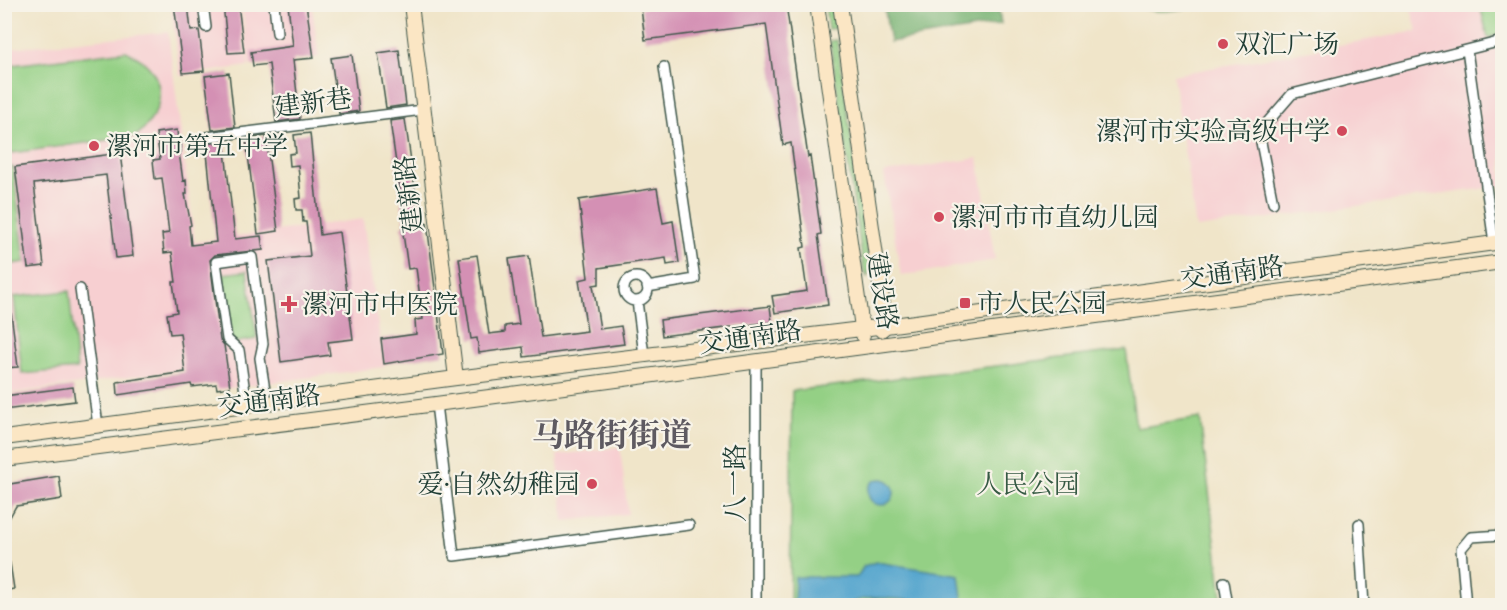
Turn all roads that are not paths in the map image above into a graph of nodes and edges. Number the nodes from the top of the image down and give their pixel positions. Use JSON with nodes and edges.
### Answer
{"nodes":[{"id":1,"x":203,"y":4,"type":"edge"},
{"id":2,"x":274,"y":4,"type":"edge"},
{"id":3,"x":411,"y":4,"type":"edge"},
{"id":4,"x":817,"y":4,"type":"edge"},
{"id":5,"x":840,"y":4,"type":"edge"},
{"id":6,"x":206,"y":27,"type":"dead end"},
{"id":7,"x":277,"y":33,"type":"dead end"},
{"id":8,"x":844,"y":33,"type":"junction"},
{"id":9,"x":821,"y":36,"type":"junction"},
{"id":10,"x":1503,"y":41,"type":"edge"},
{"id":11,"x":1467,"y":50,"type":"junction"},
{"id":12,"x":664,"y":67,"type":"dead end"},
{"id":13,"x":423,"y":110,"type":"junction"},
{"id":14,"x":207,"y":138,"type":"dead end"},
{"id":15,"x":1273,"y":203,"type":"dead end"},
{"id":16,"x":1498,"y":242,"type":"edge"},
{"id":17,"x":1503,"y":262,"type":"edge"},
{"id":18,"x":647,"y":287,"type":"junction"},
{"id":19,"x":80,"y":289,"type":"dead end"},
{"id":20,"x":637,"y":302,"type":"junction"},
{"id":21,"x":886,"y":326,"type":"junction"},
{"id":22,"x":862,"y":329,"type":"junction"},
{"id":23,"x":864,"y":346,"type":"junction"},
{"id":24,"x":644,"y":355,"type":"junction"},
{"id":25,"x":756,"y":360,"type":"junction"},
{"id":26,"x":647,"y":375,"type":"junction"},
{"id":27,"x":456,"y":378,"type":"junction"},
{"id":28,"x":267,"y":403,"type":"junction"},
{"id":29,"x":436,"y":404,"type":"junction"},
{"id":30,"x":247,"y":406,"type":"junction"},
{"id":31,"x":98,"y":426,"type":"junction"},
{"id":32,"x":4,"y":438,"type":"edge"},
{"id":33,"x":5,"y":459,"type":"edge"},
{"id":34,"x":1359,"y":524,"type":"dead end"},
{"id":35,"x":689,"y":525,"type":"dead end"},
{"id":36,"x":1503,"y":535,"type":"edge"},
{"id":37,"x":1224,"y":582,"type":"dead end"},
{"id":38,"x":756,"y":606,"type":"edge"},
{"id":39,"x":1228,"y":606,"type":"edge"},
{"id":40,"x":1364,"y":606,"type":"edge"},
{"id":41,"x":1466,"y":606,"type":"edge"}],
"edges":[{"from":1,"to":6,"type":"street"},
{"from":2,"to":7,"type":"street"},
{"from":3,"to":13,"type":"main road","name":"建新路"},
{"from":4,"to":9,"type":"main road","name":"建设路"},
{"from":5,"to":8,"type":"main road","name":"建设路"},
{"from":8,"to":9,"type":"main road"},
{"from":8,"to":21,"type":"main road","name":"建设路"},
{"from":9,"to":22,"type":"main road","name":"建设路"},
{"from":10,"to":11,"type":"street"},
{"from":11,"to":15,"type":"street"},
{"from":11,"to":16,"type":"street"},
{"from":12,"to":18,"type":"street"},
{"from":13,"to":14,"type":"street","name":"建新巷"},
{"from":13,"to":27,"type":"main road","name":"建新路"},
{"from":16,"to":21,"type":"main road","name":"交通南路"},
{"from":17,"to":23,"type":"main road","name":"交通南路"},
{"from":18,"to":20,"type":"street"},
{"from":18,"to":20,"type":"street"},
{"from":19,"to":31,"type":"street"},
{"from":20,"to":24,"type":"street"},
{"from":21,"to":22,"type":"main road","name":"交通南路"},
{"from":21,"to":23,"type":"main road","name":"建设路"},
{"from":22,"to":23,"type":"main road","name":"建设路"},
{"from":22,"to":24,"type":"main road","name":"交通南路"},
{"from":23,"to":25,"type":"main road","name":"交通南路"},
{"from":24,"to":26,"type":"main road"},
{"from":24,"to":27,"type":"main road","name":"交通南路"},
{"from":25,"to":26,"type":"main road","name":"交通南路"},
{"from":25,"to":38,"type":"street","name":"八一路"},
{"from":26,"to":29,"type":"main road","name":"交通南路"},
{"from":27,"to":28,"type":"main road","name":"交通南路"},
{"from":28,"to":30,"type":"main road","name":"交通南路"},
{"from":28,"to":30,"type":"street"},
{"from":29,"to":33,"type":"main road","name":"交通南路"},
{"from":29,"to":35,"type":"street"},
{"from":30,"to":31,"type":"main road","name":"交通南路"},
{"from":31,"to":32,"type":"main road","name":"交通南路"},
{"from":34,"to":40,"type":"street"},
{"from":36,"to":41,"type":"street"},
{"from":37,"to":39,"type":"street"}]}
